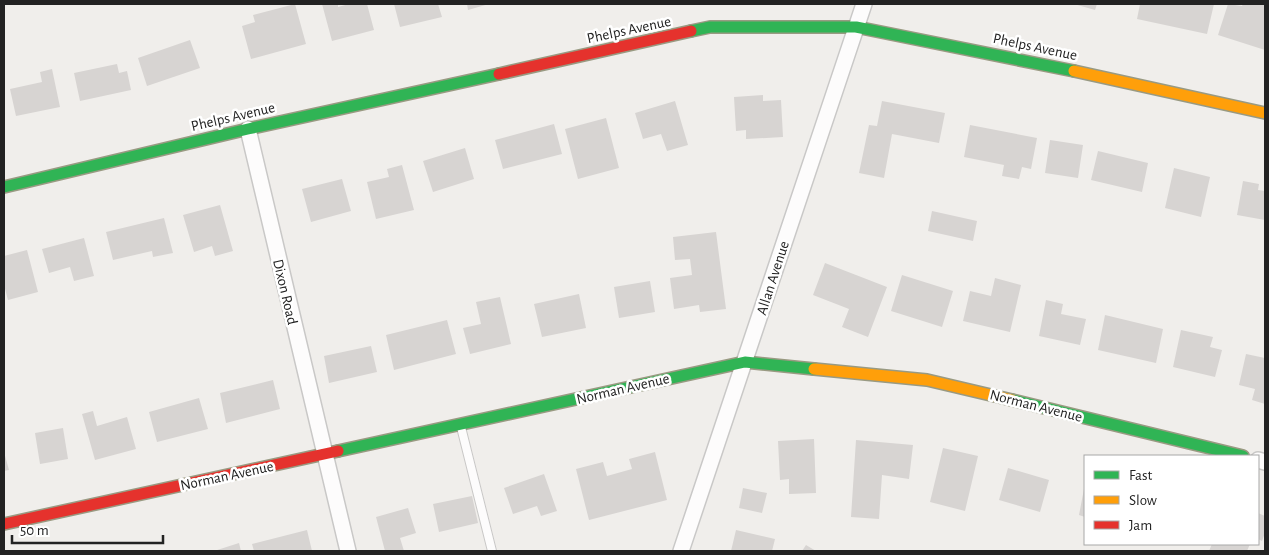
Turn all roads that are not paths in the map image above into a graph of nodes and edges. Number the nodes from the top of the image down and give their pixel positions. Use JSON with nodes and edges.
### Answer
{"nodes":[{"id":1,"x":864,"y":4,"type":"edge"},
{"id":2,"x":856,"y":27,"type":"junction"},
{"id":3,"x":1265,"y":113,"type":"edge"},
{"id":4,"x":248,"y":129,"type":"junction"},
{"id":5,"x":4,"y":187,"type":"edge"},
{"id":6,"x":745,"y":362,"type":"junction"},
{"id":7,"x":461,"y":425,"type":"junction"},
{"id":8,"x":1239,"y":455,"type":"edge"},
{"id":9,"x":323,"y":456,"type":"junction"},
{"id":10,"x":4,"y":524,"type":"edge"},
{"id":11,"x":348,"y":551,"type":"edge"},
{"id":12,"x":492,"y":551,"type":"edge"},
{"id":13,"x":681,"y":551,"type":"edge"}],
"edges":[{"from":1,"to":2,"type":"street","name":"Allan Avenue"},
{"from":2,"to":3,"type":"street","name":"Phelps Avenue"},
{"from":2,"to":4,"type":"street","name":"Phelps Avenue"},
{"from":2,"to":6,"type":"street","name":"Allan Avenue"},
{"from":4,"to":5,"type":"street","name":"Phelps Avenue"},
{"from":4,"to":9,"type":"street","name":"Dixon Road"},
{"from":6,"to":7,"type":"street","name":"Norman Avenue"},
{"from":6,"to":8,"type":"street","name":"Norman Avenue"},
{"from":6,"to":13,"type":"street","name":"Allan Avenue"},
{"from":7,"to":9,"type":"street","name":"Norman Avenue"},
{"from":7,"to":12,"type":"lane"},
{"from":9,"to":10,"type":"street","name":"Norman Avenue"},
{"from":9,"to":11,"type":"street","name":"Dixon Road"}]}
